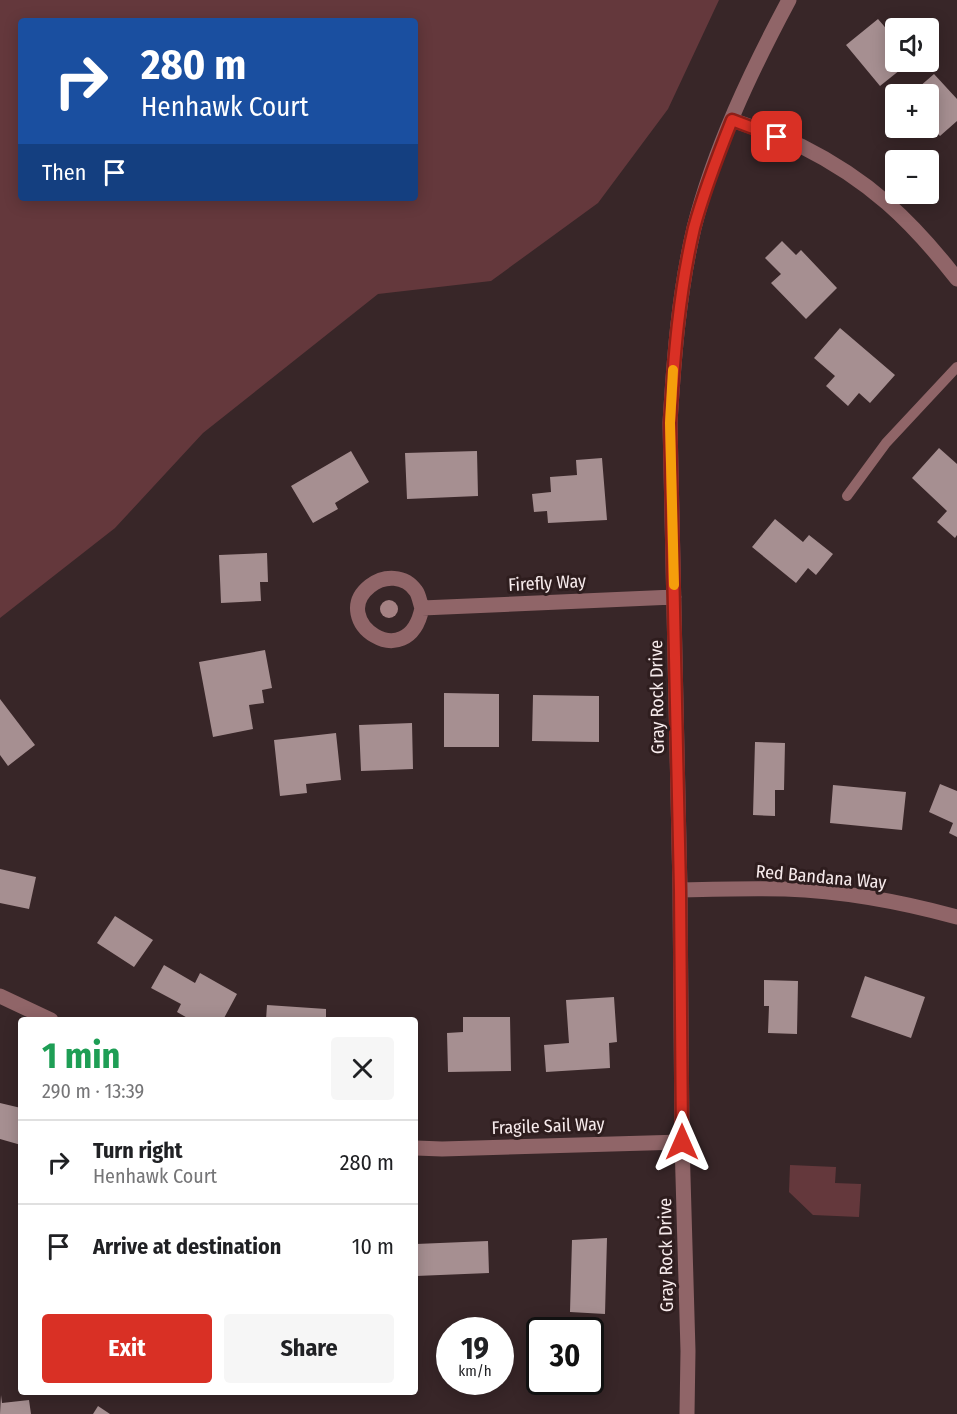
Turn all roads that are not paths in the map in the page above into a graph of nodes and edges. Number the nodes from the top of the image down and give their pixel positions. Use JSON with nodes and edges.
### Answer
{"nodes":[{"id":1,"x":789,"y":0,"type":"edge"},
{"id":2,"x":732,"y":120,"type":"junction"},
{"id":3,"x":957,"y":279,"type":"edge"},
{"id":4,"x":957,"y":367,"type":"edge"},
{"id":5,"x":847,"y":496,"type":"dead end"},
{"id":6,"x":674,"y":597,"type":"junction"},
{"id":7,"x":422,"y":608,"type":"junction"},
{"id":8,"x":680,"y":890,"type":"junction"},
{"id":9,"x":957,"y":917,"type":"edge"},
{"id":10,"x":0,"y":996,"type":"edge"},
{"id":11,"x":45,"y":1017,"type":"edge"},
{"id":12,"x":682,"y":1142,"type":"junction"},
{"id":13,"x":418,"y":1148,"type":"edge"},
{"id":14,"x":687,"y":1414,"type":"edge"}],
"edges":[{"from":1,"to":2,"type":"street","name":"Gray Rock Drive"},
{"from":2,"to":3,"type":"street"},
{"from":2,"to":6,"type":"street","name":"Gray Rock Drive"},
{"from":4,"to":5,"type":"lane"},
{"from":6,"to":7,"type":"street","name":"Firefly Way"},
{"from":6,"to":8,"type":"street","name":"Gray Rock Drive"},
{"from":7,"to":7,"type":"street"},
{"from":8,"to":9,"type":"street","name":"Red Bandana Way"},
{"from":8,"to":12,"type":"street","name":"Gray Rock Drive"},
{"from":10,"to":11,"type":"street"},
{"from":12,"to":13,"type":"street","name":"Fragile Sail Way"},
{"from":12,"to":14,"type":"street","name":"Gray Rock Drive"}]}
